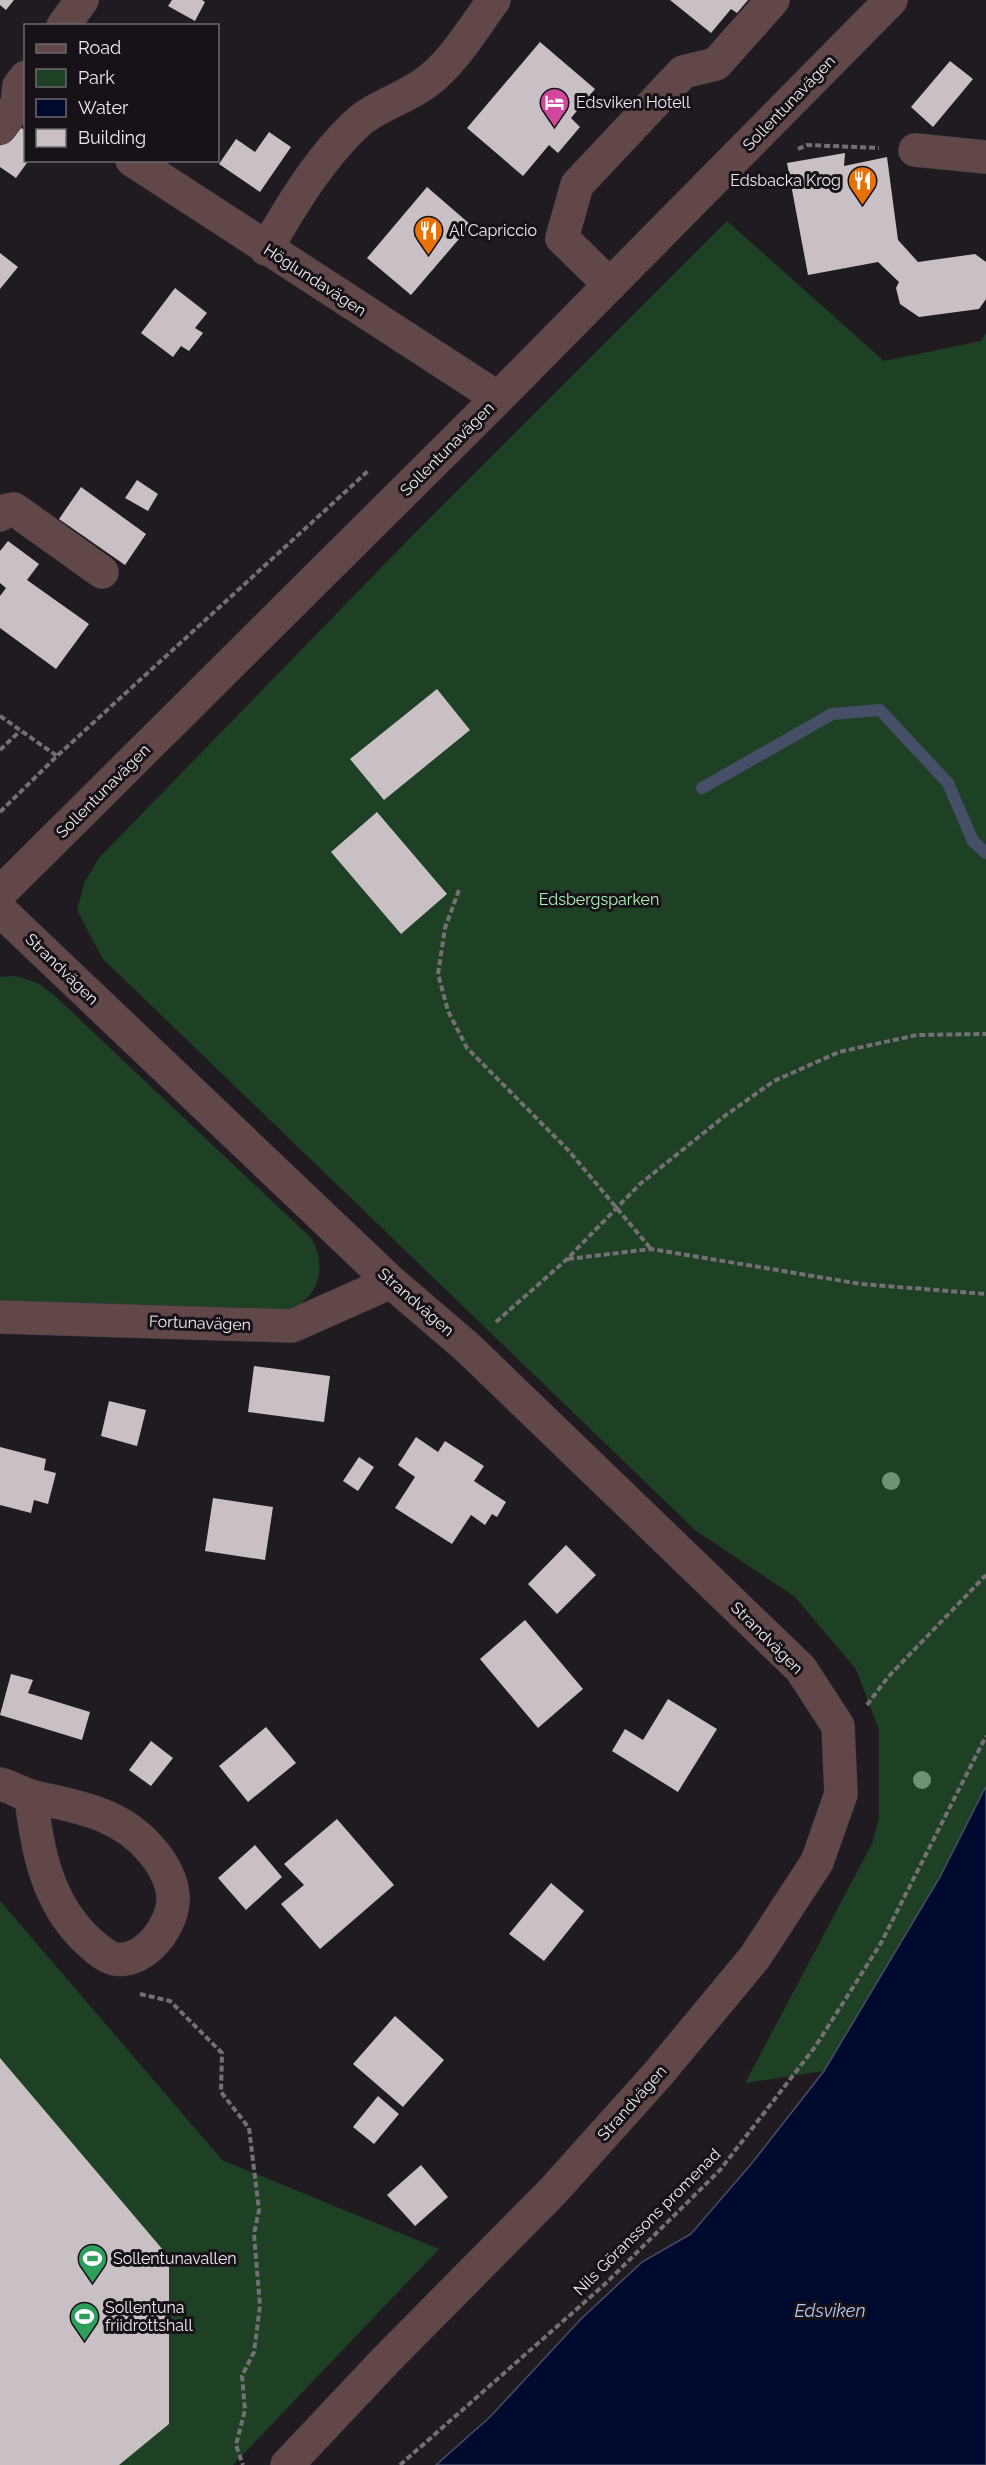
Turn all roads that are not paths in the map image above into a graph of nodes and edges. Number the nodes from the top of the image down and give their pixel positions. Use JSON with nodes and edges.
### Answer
{"nodes":[{"id":1,"x":82,"y":0,"type":"edge"},
{"id":2,"x":494,"y":0,"type":"edge"},
{"id":3,"x":773,"y":0,"type":"edge"},
{"id":4,"x":891,"y":0,"type":"edge"},
{"id":5,"x":64,"y":24,"type":"edge"},
{"id":6,"x":17,"y":81,"type":"edge"},
{"id":7,"x":0,"y":128,"type":"edge"},
{"id":8,"x":915,"y":150,"type":"road end"},
{"id":9,"x":986,"y":157,"type":"edge"},
{"id":10,"x":135,"y":162,"type":"edge"},
{"id":11,"x":267,"y":249,"type":"junction"},
{"id":12,"x":610,"y":285,"type":"junction"},
{"id":13,"x":498,"y":398,"type":"junction"},
{"id":14,"x":0,"y":515,"type":"edge"},
{"id":15,"x":102,"y":572,"type":"dead end"},
{"id":16,"x":0,"y":893,"type":"edge"},
{"id":17,"x":0,"y":910,"type":"edge"},
{"id":18,"x":391,"y":1282,"type":"junction"},
{"id":19,"x":0,"y":1317,"type":"edge"},
{"id":20,"x":0,"y":1784,"type":"edge"},
{"id":21,"x":31,"y":1796,"type":"junction"},
{"id":22,"x":287,"y":2465,"type":"edge"}],
"edges":[{"from":1,"to":5,"type":"street"},
{"from":2,"to":11,"type":"street"},
{"from":3,"to":12,"type":"street"},
{"from":4,"to":12,"type":"street","name":"Sollentunavägen"},
{"from":6,"to":7,"type":"street"},
{"from":8,"to":9,"type":"street"},
{"from":10,"to":11,"type":"street","name":"Höglundavägen"},
{"from":11,"to":13,"type":"street","name":"Höglundavägen"},
{"from":12,"to":13,"type":"street","name":"Sollentunavägen"},
{"from":13,"to":16,"type":"street","name":"Sollentunavägen"},
{"from":14,"to":15,"type":"street"},
{"from":17,"to":18,"type":"street","name":"Strandvägen"},
{"from":18,"to":19,"type":"street","name":"Fortunavägen"},
{"from":18,"to":22,"type":"street","name":"Strandvägen"},
{"from":20,"to":21,"type":"street"},
{"from":21,"to":21,"type":"street"}]}
